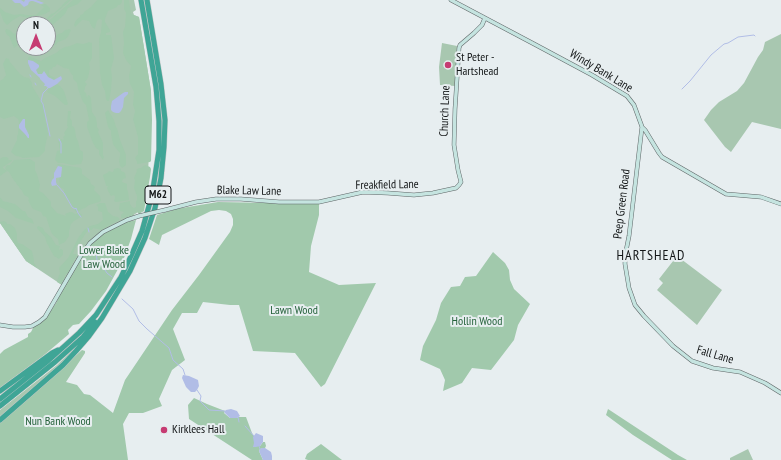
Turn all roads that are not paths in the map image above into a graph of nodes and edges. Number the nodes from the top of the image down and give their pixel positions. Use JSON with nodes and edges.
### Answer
{"nodes":[{"id":1,"x":141,"y":0,"type":"edge"},
{"id":2,"x":147,"y":0,"type":"edge"},
{"id":3,"x":451,"y":0,"type":"edge"},
{"id":4,"x":485,"y":18,"type":"junction"},
{"id":5,"x":642,"y":127,"type":"junction"},
{"id":6,"x":456,"y":188,"type":"joint"},
{"id":7,"x":319,"y":202,"type":"joint"},
{"id":8,"x":781,"y":204,"type":"edge"},
{"id":9,"x":119,"y":289,"type":"junction"},
{"id":10,"x":636,"y":306,"type":"joint"},
{"id":11,"x":0,"y":325,"type":"edge"},
{"id":12,"x":64,"y":347,"type":"junction"},
{"id":13,"x":0,"y":391,"type":"edge"},
{"id":14,"x":781,"y":393,"type":"edge"},
{"id":15,"x":0,"y":399,"type":"edge"},
{"id":16,"x":0,"y":406,"type":"edge"},
{"id":17,"x":0,"y":420,"type":"edge"}],
"edges":[{"from":1,"to":12,"type":"highway","number":"M62"},
{"from":2,"to":9,"type":"highway","number":"M62"},
{"from":3,"to":4,"type":"street","name":"Windy Bank Lane"},
{"from":4,"to":5,"type":"street","name":"Windy Bank Lane"},
{"from":4,"to":6,"type":"street","name":"Church Lane"},
{"from":5,"to":8,"type":"street","name":"Windy Bank Lane"},
{"from":5,"to":10,"type":"street","name":"Peep Green Road"},
{"from":6,"to":7,"type":"street","name":"Freakfield Lane"},
{"from":7,"to":11,"type":"street","name":"Blake Law Lane","bridge":true},
{"from":9,"to":16,"type":"highway","number":"M62"},
{"from":9,"to":17,"type":"highway"},
{"from":10,"to":14,"type":"street","name":"Fall Lane"},
{"from":12,"to":13,"type":"highway"},
{"from":12,"to":15,"type":"highway","number":"M62"}]}
